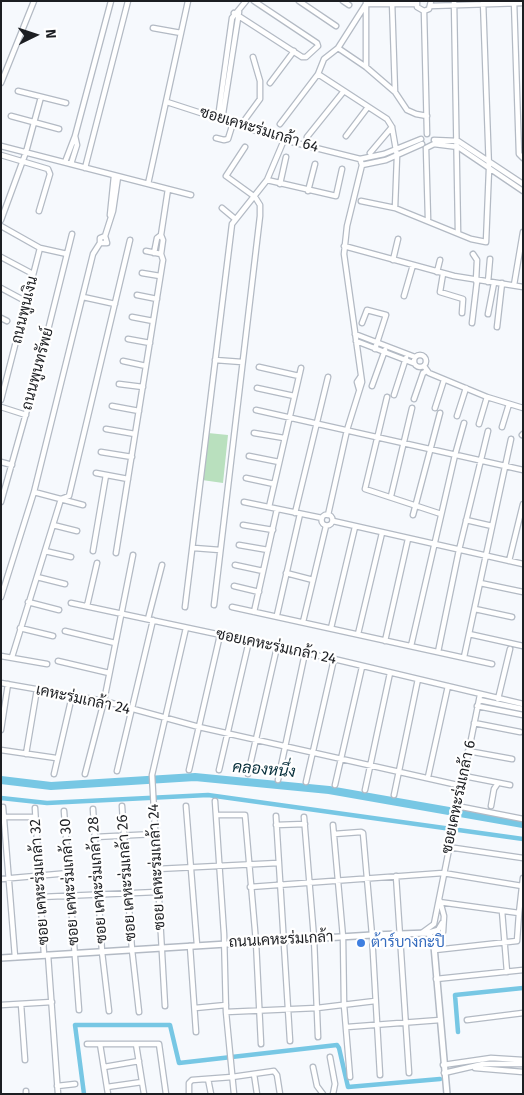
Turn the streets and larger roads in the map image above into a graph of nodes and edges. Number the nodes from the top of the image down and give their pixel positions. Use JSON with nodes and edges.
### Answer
{"nodes":[{"id":1,"x":34,"y":1,"type":"edge"},
{"id":2,"x":111,"y":1,"type":"edge"},
{"id":3,"x":128,"y":1,"type":"edge"},
{"id":4,"x":188,"y":1,"type":"edge"},
{"id":5,"x":246,"y":1,"type":"edge"},
{"id":6,"x":254,"y":1,"type":"edge"},
{"id":7,"x":299,"y":1,"type":"edge"},
{"id":8,"x":342,"y":1,"type":"edge"},
{"id":9,"x":514,"y":2,"type":"edge"},
{"id":10,"x":366,"y":3,"type":"edge"},
{"id":11,"x":392,"y":3,"type":"edge"},
{"id":12,"x":417,"y":3,"type":"edge"},
{"id":13,"x":430,"y":3,"type":"edge"},
{"id":14,"x":454,"y":3,"type":"edge"},
{"id":15,"x":483,"y":3,"type":"edge"},
{"id":16,"x":523,"y":3,"type":"edge"},
{"id":17,"x":349,"y":6,"type":"dead end"},
{"id":18,"x":424,"y":11,"type":"junction"},
{"id":19,"x":236,"y":14,"type":"junction"},
{"id":20,"x":336,"y":26,"type":"dead end"},
{"id":21,"x":153,"y":28,"type":"dead end"},
{"id":22,"x":181,"y":33,"type":"junction"},
{"id":23,"x":338,"y":48,"type":"junction"},
{"id":24,"x":294,"y":52,"type":"junction"},
{"id":25,"x":252,"y":57,"type":"dead end"},
{"id":26,"x":366,"y":67,"type":"junction"},
{"id":27,"x":516,"y":69,"type":"junction"},
{"id":28,"x":523,"y":69,"type":"edge"},
{"id":29,"x":318,"y":74,"type":"junction"},
{"id":30,"x":1,"y":83,"type":"edge"},
{"id":31,"x":270,"y":83,"type":"dead end"},
{"id":32,"x":344,"y":91,"type":"junction"},
{"id":33,"x":18,"y":92,"type":"dead end"},
{"id":34,"x":395,"y":92,"type":"junction"},
{"id":35,"x":41,"y":97,"type":"junction"},
{"id":36,"x":167,"y":102,"type":"junction"},
{"id":37,"x":66,"y":103,"type":"dead end"},
{"id":38,"x":368,"y":107,"type":"junction"},
{"id":39,"x":11,"y":116,"type":"dead end"},
{"id":40,"x":427,"y":116,"type":"junction"},
{"id":41,"x":220,"y":119,"type":"junction"},
{"id":42,"x":34,"y":122,"type":"junction"},
{"id":43,"x":233,"y":123,"type":"junction"},
{"id":44,"x":280,"y":124,"type":"dead end"},
{"id":45,"x":241,"y":126,"type":"junction"},
{"id":46,"x":392,"y":127,"type":"junction"},
{"id":47,"x":59,"y":129,"type":"dead end"},
{"id":48,"x":428,"y":134,"type":"junction"},
{"id":49,"x":74,"y":136,"type":"junction"},
{"id":50,"x":346,"y":136,"type":"dead end"},
{"id":51,"x":307,"y":137,"type":"dead end"},
{"id":52,"x":216,"y":138,"type":"dead end"},
{"id":53,"x":284,"y":140,"type":"junction"},
{"id":54,"x":434,"y":142,"type":"junction"},
{"id":55,"x":423,"y":144,"type":"junction"},
{"id":56,"x":458,"y":144,"type":"junction"},
{"id":57,"x":1,"y":146,"type":"edge"},
{"id":58,"x":245,"y":148,"type":"dead end"},
{"id":59,"x":396,"y":149,"type":"junction"},
{"id":60,"x":26,"y":152,"type":"junction"},
{"id":61,"x":370,"y":153,"type":"dead end"},
{"id":62,"x":1,"y":154,"type":"edge"},
{"id":63,"x":397,"y":156,"type":"junction"},
{"id":64,"x":286,"y":157,"type":"dead end"},
{"id":65,"x":523,"y":158,"type":"edge"},
{"id":66,"x":360,"y":159,"type":"junction"},
{"id":67,"x":23,"y":160,"type":"junction"},
{"id":68,"x":488,"y":161,"type":"junction"},
{"id":69,"x":65,"y":162,"type":"junction"},
{"id":70,"x":71,"y":164,"type":"junction"},
{"id":71,"x":315,"y":164,"type":"dead end"},
{"id":72,"x":362,"y":165,"type":"junction"},
{"id":73,"x":85,"y":168,"type":"junction"},
{"id":74,"x":342,"y":169,"type":"dead end"},
{"id":75,"x":489,"y":169,"type":"junction"},
{"id":76,"x":116,"y":176,"type":"junction"},
{"id":77,"x":267,"y":180,"type":"junction"},
{"id":78,"x":148,"y":184,"type":"junction"},
{"id":79,"x":280,"y":184,"type":"junction"},
{"id":80,"x":523,"y":184,"type":"edge"},
{"id":81,"x":168,"y":190,"type":"junction"},
{"id":82,"x":308,"y":191,"type":"junction"},
{"id":83,"x":523,"y":191,"type":"edge"},
{"id":84,"x":191,"y":195,"type":"dead end"},
{"id":85,"x":255,"y":197,"type":"junction"},
{"id":86,"x":361,"y":201,"type":"dead end"},
{"id":87,"x":222,"y":208,"type":"dead end"},
{"id":88,"x":395,"y":208,"type":"junction"},
{"id":89,"x":39,"y":211,"type":"dead end"},
{"id":90,"x":234,"y":218,"type":"junction"},
{"id":91,"x":1,"y":220,"type":"edge"},
{"id":92,"x":428,"y":220,"type":"junction"},
{"id":93,"x":1,"y":226,"type":"edge"},
{"id":94,"x":458,"y":232,"type":"junction"},
{"id":95,"x":523,"y":232,"type":"edge"},
{"id":96,"x":72,"y":234,"type":"dead end"},
{"id":97,"x":161,"y":235,"type":"junction"},
{"id":98,"x":398,"y":239,"type":"dead end"},
{"id":99,"x":130,"y":240,"type":"dead end"},
{"id":100,"x":344,"y":246,"type":"junction"},
{"id":101,"x":40,"y":248,"type":"junction"},
{"id":102,"x":146,"y":251,"type":"dead end"},
{"id":103,"x":154,"y":253,"type":"junction"},
{"id":104,"x":67,"y":254,"type":"junction"},
{"id":105,"x":161,"y":254,"type":"junction"},
{"id":106,"x":473,"y":254,"type":"dead end"},
{"id":107,"x":1,"y":257,"type":"edge"},
{"id":108,"x":490,"y":259,"type":"dead end"},
{"id":109,"x":392,"y":260,"type":"junction"},
{"id":110,"x":440,"y":260,"type":"dead end"},
{"id":111,"x":413,"y":265,"type":"junction"},
{"id":112,"x":437,"y":272,"type":"junction"},
{"id":113,"x":142,"y":273,"type":"dead end"},
{"id":114,"x":34,"y":274,"type":"junction"},
{"id":115,"x":443,"y":274,"type":"junction"},
{"id":116,"x":160,"y":276,"type":"junction"},
{"id":117,"x":476,"y":281,"type":"junction"},
{"id":118,"x":488,"y":282,"type":"junction"},
{"id":119,"x":494,"y":282,"type":"junction"},
{"id":120,"x":502,"y":283,"type":"junction"},
{"id":121,"x":514,"y":285,"type":"junction"},
{"id":122,"x":523,"y":286,"type":"edge"},
{"id":123,"x":1,"y":288,"type":"edge"},
{"id":124,"x":137,"y":295,"type":"dead end"},
{"id":125,"x":404,"y":296,"type":"dead end"},
{"id":126,"x":83,"y":297,"type":"junction"},
{"id":127,"x":157,"y":299,"type":"junction"},
{"id":128,"x":27,"y":302,"type":"junction"},
{"id":129,"x":115,"y":304,"type":"junction"},
{"id":130,"x":462,"y":313,"type":"dead end"},
{"id":131,"x":488,"y":314,"type":"dead end"},
{"id":132,"x":132,"y":317,"type":"dead end"},
{"id":133,"x":1,"y":318,"type":"edge"},
{"id":134,"x":153,"y":320,"type":"junction"},
{"id":135,"x":7,"y":321,"type":"dead end"},
{"id":136,"x":362,"y":323,"type":"dead end"},
{"id":137,"x":472,"y":324,"type":"dead end"},
{"id":138,"x":497,"y":327,"type":"dead end"},
{"id":139,"x":355,"y":334,"type":"junction"},
{"id":140,"x":128,"y":339,"type":"dead end"},
{"id":141,"x":356,"y":342,"type":"junction"},
{"id":142,"x":377,"y":342,"type":"junction"},
{"id":143,"x":150,"y":343,"type":"junction"},
{"id":144,"x":386,"y":346,"type":"junction"},
{"id":145,"x":375,"y":348,"type":"junction"},
{"id":146,"x":384,"y":352,"type":"junction"},
{"id":147,"x":407,"y":354,"type":"junction"},
{"id":148,"x":215,"y":360,"type":"junction"},
{"id":149,"x":405,"y":360,"type":"junction"},
{"id":150,"x":414,"y":360,"type":"junction"},
{"id":151,"x":123,"y":362,"type":"dead end"},
{"id":152,"x":242,"y":362,"type":"junction"},
{"id":153,"x":146,"y":366,"type":"junction"},
{"id":154,"x":424,"y":366,"type":"junction"},
{"id":155,"x":260,"y":367,"type":"dead end"},
{"id":156,"x":301,"y":368,"type":"dead end"},
{"id":157,"x":427,"y":371,"type":"junction"},
{"id":158,"x":299,"y":376,"type":"junction"},
{"id":159,"x":361,"y":376,"type":"junction"},
{"id":160,"x":328,"y":377,"type":"dead end"},
{"id":161,"x":444,"y":380,"type":"junction"},
{"id":162,"x":119,"y":384,"type":"dead end"},
{"id":163,"x":372,"y":386,"type":"dead end"},
{"id":164,"x":143,"y":387,"type":"junction"},
{"id":165,"x":257,"y":388,"type":"dead end"},
{"id":166,"x":466,"y":388,"type":"junction"},
{"id":167,"x":359,"y":389,"type":"junction"},
{"id":168,"x":394,"y":395,"type":"dead end"},
{"id":169,"x":294,"y":396,"type":"junction"},
{"id":170,"x":387,"y":397,"type":"dead end"},
{"id":171,"x":487,"y":397,"type":"junction"},
{"id":172,"x":414,"y":399,"type":"dead end"},
{"id":173,"x":1,"y":400,"type":"edge"},
{"id":174,"x":510,"y":404,"type":"junction"},
{"id":175,"x":112,"y":406,"type":"dead end"},
{"id":176,"x":1,"y":407,"type":"edge"},
{"id":177,"x":412,"y":408,"type":"dead end"},
{"id":178,"x":435,"y":408,"type":"dead end"},
{"id":179,"x":523,"y":408,"type":"edge"},
{"id":180,"x":256,"y":410,"type":"dead end"},
{"id":181,"x":139,"y":411,"type":"junction"},
{"id":182,"x":440,"y":414,"type":"dead end"},
{"id":183,"x":26,"y":415,"type":"junction"},
{"id":184,"x":289,"y":416,"type":"junction"},
{"id":185,"x":458,"y":416,"type":"dead end"},
{"id":186,"x":464,"y":423,"type":"dead end"},
{"id":187,"x":317,"y":424,"type":"junction"},
{"id":188,"x":479,"y":424,"type":"dead end"},
{"id":189,"x":502,"y":427,"type":"dead end"},
{"id":190,"x":106,"y":429,"type":"dead end"},
{"id":191,"x":347,"y":430,"type":"junction"},
{"id":192,"x":488,"y":431,"type":"dead end"},
{"id":193,"x":254,"y":433,"type":"dead end"},
{"id":194,"x":135,"y":434,"type":"junction"},
{"id":195,"x":376,"y":437,"type":"junction"},
{"id":196,"x":284,"y":438,"type":"junction"},
{"id":197,"x":511,"y":439,"type":"dead end"},
{"id":198,"x":403,"y":443,"type":"junction"},
{"id":199,"x":429,"y":449,"type":"junction"},
{"id":200,"x":101,"y":452,"type":"dead end"},
{"id":201,"x":455,"y":455,"type":"junction"},
{"id":202,"x":249,"y":456,"type":"dead end"},
{"id":203,"x":132,"y":457,"type":"junction"},
{"id":204,"x":481,"y":461,"type":"junction"},
{"id":205,"x":1,"y":462,"type":"edge"},
{"id":206,"x":279,"y":462,"type":"junction"},
{"id":207,"x":12,"y":465,"type":"junction"},
{"id":208,"x":505,"y":466,"type":"junction"},
{"id":209,"x":523,"y":470,"type":"edge"},
{"id":210,"x":96,"y":473,"type":"dead end"},
{"id":211,"x":106,"y":475,"type":"junction"},
{"id":212,"x":246,"y":478,"type":"dead end"},
{"id":213,"x":128,"y":479,"type":"junction"},
{"id":214,"x":274,"y":484,"type":"junction"},
{"id":215,"x":34,"y":492,"type":"junction"},
{"id":216,"x":391,"y":496,"type":"junction"},
{"id":217,"x":61,"y":498,"type":"junction"},
{"id":218,"x":1,"y":502,"type":"edge"},
{"id":219,"x":244,"y":502,"type":"dead end"},
{"id":220,"x":523,"y":504,"type":"edge"},
{"id":221,"x":83,"y":505,"type":"dead end"},
{"id":222,"x":416,"y":505,"type":"junction"},
{"id":223,"x":269,"y":507,"type":"junction"},
{"id":224,"x":277,"y":509,"type":"junction"},
{"id":225,"x":298,"y":513,"type":"junction"},
{"id":226,"x":441,"y":514,"type":"junction"},
{"id":227,"x":328,"y":515,"type":"junction"},
{"id":228,"x":413,"y":515,"type":"dead end"},
{"id":229,"x":322,"y":518,"type":"junction"},
{"id":230,"x":466,"y":520,"type":"junction"},
{"id":231,"x":333,"y":521,"type":"junction"},
{"id":232,"x":53,"y":525,"type":"junction"},
{"id":233,"x":243,"y":525,"type":"dead end"},
{"id":234,"x":326,"y":526,"type":"junction"},
{"id":235,"x":492,"y":526,"type":"junction"},
{"id":236,"x":355,"y":527,"type":"junction"},
{"id":237,"x":272,"y":530,"type":"junction"},
{"id":238,"x":77,"y":531,"type":"dead end"},
{"id":239,"x":382,"y":533,"type":"junction"},
{"id":240,"x":408,"y":539,"type":"junction"},
{"id":241,"x":434,"y":544,"type":"junction"},
{"id":242,"x":239,"y":545,"type":"dead end"},
{"id":243,"x":194,"y":548,"type":"junction"},
{"id":244,"x":220,"y":550,"type":"junction"},
{"id":245,"x":268,"y":550,"type":"junction"},
{"id":246,"x":459,"y":550,"type":"junction"},
{"id":247,"x":45,"y":551,"type":"junction"},
{"id":248,"x":93,"y":551,"type":"dead end"},
{"id":249,"x":116,"y":553,"type":"dead end"},
{"id":250,"x":133,"y":555,"type":"dead end"},
{"id":251,"x":485,"y":556,"type":"junction"},
{"id":252,"x":71,"y":557,"type":"dead end"},
{"id":253,"x":509,"y":561,"type":"junction"},
{"id":254,"x":96,"y":563,"type":"dead end"},
{"id":255,"x":162,"y":564,"type":"dead end"},
{"id":256,"x":235,"y":564,"type":"dead end"},
{"id":257,"x":523,"y":564,"type":"edge"},
{"id":258,"x":264,"y":571,"type":"junction"},
{"id":259,"x":286,"y":573,"type":"junction"},
{"id":260,"x":36,"y":576,"type":"junction"},
{"id":261,"x":313,"y":580,"type":"junction"},
{"id":262,"x":480,"y":583,"type":"junction"},
{"id":263,"x":65,"y":584,"type":"dead end"},
{"id":264,"x":234,"y":586,"type":"dead end"},
{"id":265,"x":259,"y":592,"type":"junction"},
{"id":266,"x":523,"y":592,"type":"edge"},
{"id":267,"x":1,"y":597,"type":"edge"},
{"id":268,"x":28,"y":602,"type":"junction"},
{"id":269,"x":71,"y":603,"type":"dead end"},
{"id":270,"x":214,"y":605,"type":"dead end"},
{"id":271,"x":88,"y":606,"type":"junction"},
{"id":272,"x":185,"y":607,"type":"dead end"},
{"id":273,"x":232,"y":607,"type":"dead end"},
{"id":274,"x":475,"y":609,"type":"junction"},
{"id":275,"x":59,"y":610,"type":"dead end"},
{"id":276,"x":254,"y":612,"type":"junction"},
{"id":277,"x":121,"y":613,"type":"junction"},
{"id":278,"x":277,"y":616,"type":"junction"},
{"id":279,"x":512,"y":617,"type":"dead end"},
{"id":280,"x":150,"y":620,"type":"junction"},
{"id":281,"x":303,"y":622,"type":"junction"},
{"id":282,"x":20,"y":628,"type":"junction"},
{"id":283,"x":186,"y":628,"type":"junction"},
{"id":284,"x":331,"y":628,"type":"junction"},
{"id":285,"x":65,"y":631,"type":"dead end"},
{"id":286,"x":358,"y":634,"type":"junction"},
{"id":287,"x":469,"y":634,"type":"junction"},
{"id":288,"x":220,"y":635,"type":"junction"},
{"id":289,"x":53,"y":636,"type":"dead end"},
{"id":290,"x":248,"y":641,"type":"junction"},
{"id":291,"x":385,"y":641,"type":"junction"},
{"id":292,"x":115,"y":643,"type":"junction"},
{"id":293,"x":411,"y":646,"type":"junction"},
{"id":294,"x":523,"y":646,"type":"edge"},
{"id":295,"x":277,"y":647,"type":"junction"},
{"id":296,"x":510,"y":648,"type":"dead end"},
{"id":297,"x":438,"y":652,"type":"junction"},
{"id":298,"x":305,"y":653,"type":"junction"},
{"id":299,"x":1,"y":656,"type":"edge"},
{"id":300,"x":12,"y":657,"type":"junction"},
{"id":301,"x":464,"y":657,"type":"junction"},
{"id":302,"x":334,"y":659,"type":"junction"},
{"id":303,"x":58,"y":661,"type":"dead end"},
{"id":304,"x":47,"y":664,"type":"dead end"},
{"id":305,"x":492,"y":664,"type":"dead end"},
{"id":306,"x":362,"y":667,"type":"junction"},
{"id":307,"x":109,"y":672,"type":"junction"},
{"id":308,"x":390,"y":673,"type":"junction"},
{"id":309,"x":418,"y":679,"type":"junction"},
{"id":310,"x":1,"y":683,"type":"edge"},
{"id":311,"x":8,"y":684,"type":"junction"},
{"id":312,"x":448,"y":686,"type":"junction"},
{"id":313,"x":37,"y":690,"type":"junction"},
{"id":314,"x":72,"y":696,"type":"junction"},
{"id":315,"x":479,"y":698,"type":"junction"},
{"id":316,"x":498,"y":699,"type":"junction"},
{"id":317,"x":104,"y":701,"type":"junction"},
{"id":318,"x":523,"y":704,"type":"edge"},
{"id":319,"x":478,"y":706,"type":"junction"},
{"id":320,"x":523,"y":709,"type":"edge"},
{"id":321,"x":132,"y":710,"type":"junction"},
{"id":322,"x":523,"y":715,"type":"edge"},
{"id":323,"x":164,"y":718,"type":"junction"},
{"id":324,"x":474,"y":722,"type":"junction"},
{"id":325,"x":199,"y":727,"type":"junction"},
{"id":326,"x":1,"y":730,"type":"edge"},
{"id":327,"x":520,"y":732,"type":"dead end"},
{"id":328,"x":228,"y":734,"type":"junction"},
{"id":329,"x":256,"y":739,"type":"junction"},
{"id":330,"x":285,"y":746,"type":"junction"},
{"id":331,"x":1,"y":750,"type":"edge"},
{"id":332,"x":468,"y":750,"type":"junction"},
{"id":333,"x":313,"y":751,"type":"junction"},
{"id":334,"x":26,"y":754,"type":"junction"},
{"id":335,"x":56,"y":758,"type":"junction"},
{"id":336,"x":512,"y":759,"type":"dead end"},
{"id":337,"x":342,"y":760,"type":"junction"},
{"id":338,"x":371,"y":764,"type":"junction"},
{"id":339,"x":189,"y":770,"type":"dead end"},
{"id":340,"x":219,"y":770,"type":"dead end"},
{"id":341,"x":399,"y":770,"type":"junction"},
{"id":342,"x":117,"y":771,"type":"dead end"},
{"id":343,"x":54,"y":774,"type":"dead end"},
{"id":344,"x":85,"y":774,"type":"dead end"},
{"id":345,"x":248,"y":774,"type":"dead end"},
{"id":346,"x":464,"y":776,"type":"junction"},
{"id":347,"x":428,"y":777,"type":"junction"},
{"id":348,"x":278,"y":780,"type":"dead end"},
{"id":349,"x":306,"y":782,"type":"dead end"},
{"id":350,"x":498,"y":783,"type":"junction"},
{"id":351,"x":335,"y":785,"type":"dead end"},
{"id":352,"x":510,"y":785,"type":"dead end"},
{"id":353,"x":462,"y":786,"type":"junction"},
{"id":354,"x":365,"y":790,"type":"dead end"},
{"id":355,"x":394,"y":795,"type":"dead end"},
{"id":356,"x":216,"y":801,"type":"dead end"},
{"id":357,"x":122,"y":806,"type":"dead end"},
{"id":358,"x":186,"y":806,"type":"dead end"},
{"id":359,"x":491,"y":806,"type":"dead end"},
{"id":360,"x":3,"y":807,"type":"dead end"},
{"id":361,"x":35,"y":808,"type":"dead end"},
{"id":362,"x":457,"y":808,"type":"junction"},
{"id":363,"x":93,"y":809,"type":"dead end"},
{"id":364,"x":64,"y":810,"type":"dead end"},
{"id":365,"x":216,"y":815,"type":"junction"},
{"id":366,"x":276,"y":816,"type":"dead end"},
{"id":367,"x":4,"y":817,"type":"junction"},
{"id":368,"x":35,"y":817,"type":"junction"},
{"id":369,"x":304,"y":817,"type":"dead end"},
{"id":370,"x":523,"y":819,"type":"edge"},
{"id":371,"x":305,"y":824,"type":"junction"},
{"id":372,"x":333,"y":824,"type":"dead end"},
{"id":373,"x":276,"y":825,"type":"junction"},
{"id":374,"x":155,"y":834,"type":"junction"},
{"id":375,"x":334,"y":834,"type":"junction"},
{"id":376,"x":124,"y":836,"type":"junction"},
{"id":377,"x":95,"y":837,"type":"junction"},
{"id":378,"x":448,"y":847,"type":"junction"},
{"id":379,"x":523,"y":858,"type":"edge"},
{"id":380,"x":278,"y":863,"type":"junction"},
{"id":381,"x":248,"y":864,"type":"junction"},
{"id":382,"x":220,"y":866,"type":"junction"},
{"id":383,"x":190,"y":868,"type":"junction"},
{"id":384,"x":156,"y":869,"type":"junction"},
{"id":385,"x":69,"y":873,"type":"junction"},
{"id":386,"x":443,"y":873,"type":"junction"},
{"id":387,"x":38,"y":876,"type":"junction"},
{"id":388,"x":396,"y":876,"type":"junction"},
{"id":389,"x":1,"y":878,"type":"edge"},
{"id":390,"x":8,"y":878,"type":"junction"},
{"id":391,"x":523,"y":878,"type":"edge"},
{"id":392,"x":367,"y":879,"type":"junction"},
{"id":393,"x":337,"y":881,"type":"junction"},
{"id":394,"x":308,"y":883,"type":"junction"},
{"id":395,"x":279,"y":885,"type":"junction"},
{"id":396,"x":522,"y":886,"type":"edge"},
{"id":397,"x":250,"y":887,"type":"junction"},
{"id":398,"x":158,"y":892,"type":"junction"},
{"id":399,"x":71,"y":894,"type":"junction"},
{"id":400,"x":99,"y":894,"type":"junction"},
{"id":401,"x":128,"y":894,"type":"junction"},
{"id":402,"x":40,"y":897,"type":"junction"},
{"id":403,"x":440,"y":901,"type":"junction"},
{"id":404,"x":502,"y":911,"type":"junction"},
{"id":405,"x":519,"y":913,"type":"junction"},
{"id":406,"x":444,"y":916,"type":"junction"},
{"id":407,"x":399,"y":933,"type":"junction"},
{"id":408,"x":426,"y":933,"type":"junction"},
{"id":409,"x":372,"y":935,"type":"junction"},
{"id":410,"x":343,"y":937,"type":"junction"},
{"id":411,"x":314,"y":938,"type":"junction"},
{"id":412,"x":283,"y":941,"type":"junction"},
{"id":413,"x":256,"y":942,"type":"junction"},
{"id":414,"x":504,"y":943,"type":"junction"},
{"id":415,"x":224,"y":944,"type":"junction"},
{"id":416,"x":196,"y":945,"type":"junction"},
{"id":417,"x":190,"y":946,"type":"junction"},
{"id":418,"x":161,"y":948,"type":"junction"},
{"id":419,"x":434,"y":948,"type":"junction"},
{"id":420,"x":132,"y":950,"type":"junction"},
{"id":421,"x":102,"y":952,"type":"junction"},
{"id":422,"x":75,"y":953,"type":"junction"},
{"id":423,"x":46,"y":955,"type":"junction"},
{"id":424,"x":14,"y":957,"type":"junction"},
{"id":425,"x":1,"y":958,"type":"edge"},
{"id":426,"x":523,"y":970,"type":"edge"},
{"id":427,"x":506,"y":972,"type":"junction"},
{"id":428,"x":436,"y":979,"type":"junction"},
{"id":429,"x":375,"y":1001,"type":"junction"},
{"id":430,"x":52,"y":1002,"type":"junction"},
{"id":431,"x":21,"y":1004,"type":"junction"},
{"id":432,"x":1,"y":1005,"type":"edge"},
{"id":433,"x":226,"y":1005,"type":"junction"},
{"id":434,"x":344,"y":1005,"type":"junction"},
{"id":435,"x":165,"y":1006,"type":"dead end"},
{"id":436,"x":195,"y":1008,"type":"junction"},
{"id":437,"x":317,"y":1008,"type":"junction"},
{"id":438,"x":79,"y":1010,"type":"dead end"},
{"id":439,"x":287,"y":1010,"type":"junction"},
{"id":440,"x":109,"y":1011,"type":"dead end"},
{"id":441,"x":258,"y":1011,"type":"junction"},
{"id":442,"x":139,"y":1012,"type":"dead end"},
{"id":443,"x":226,"y":1012,"type":"junction"},
{"id":444,"x":523,"y":1013,"type":"edge"},
{"id":445,"x":440,"y":1020,"type":"junction"},
{"id":446,"x":467,"y":1020,"type":"dead end"},
{"id":447,"x":406,"y":1022,"type":"junction"},
{"id":448,"x":376,"y":1024,"type":"junction"},
{"id":449,"x":347,"y":1026,"type":"junction"},
{"id":450,"x":196,"y":1032,"type":"dead end"},
{"id":451,"x":318,"y":1037,"type":"dead end"},
{"id":452,"x":290,"y":1041,"type":"dead end"},
{"id":453,"x":87,"y":1044,"type":"dead end"},
{"id":454,"x":100,"y":1044,"type":"junction"},
{"id":455,"x":136,"y":1044,"type":"junction"},
{"id":456,"x":261,"y":1044,"type":"dead end"},
{"id":457,"x":330,"y":1056,"type":"dead end"},
{"id":458,"x":25,"y":1060,"type":"dead end"},
{"id":459,"x":523,"y":1060,"type":"edge"},
{"id":460,"x":139,"y":1061,"type":"junction"},
{"id":461,"x":523,"y":1064,"type":"edge"},
{"id":462,"x":443,"y":1065,"type":"junction"},
{"id":463,"x":313,"y":1066,"type":"dead end"},
{"id":464,"x":104,"y":1067,"type":"junction"},
{"id":465,"x":471,"y":1068,"type":"junction"},
{"id":466,"x":523,"y":1072,"type":"edge"},
{"id":467,"x":409,"y":1073,"type":"dead end"},
{"id":468,"x":444,"y":1073,"type":"junction"},
{"id":469,"x":254,"y":1074,"type":"junction"},
{"id":470,"x":380,"y":1075,"type":"dead end"},
{"id":471,"x":350,"y":1077,"type":"dead end"},
{"id":472,"x":232,"y":1078,"type":"junction"},
{"id":473,"x":208,"y":1079,"type":"junction"},
{"id":474,"x":142,"y":1082,"type":"junction"},
{"id":475,"x":75,"y":1084,"type":"dead end"},
{"id":476,"x":57,"y":1086,"type":"junction"},
{"id":477,"x":107,"y":1087,"type":"junction"},
{"id":478,"x":189,"y":1092,"type":"edge"},
{"id":479,"x":58,"y":1094,"type":"edge"},
{"id":480,"x":108,"y":1094,"type":"edge"},
{"id":481,"x":144,"y":1094,"type":"edge"},
{"id":482,"x":166,"y":1094,"type":"edge"},
{"id":483,"x":211,"y":1094,"type":"edge"},
{"id":484,"x":234,"y":1094,"type":"edge"},
{"id":485,"x":258,"y":1094,"type":"edge"},
{"id":486,"x":280,"y":1094,"type":"edge"},
{"id":487,"x":323,"y":1094,"type":"edge"},
{"id":488,"x":332,"y":1094,"type":"edge"},
{"id":489,"x":447,"y":1094,"type":"edge"}],
"edges":[{"from":1,"to":30,"type":"street"},
{"from":2,"to":49,"type":"street"},
{"from":3,"to":73,"type":"street"},
{"from":4,"to":22,"type":"street"},
{"from":5,"to":19,"type":"street"},
{"from":6,"to":24,"type":"street"},
{"from":7,"to":20,"type":"street"},
{"from":8,"to":17,"type":"street"},
{"from":9,"to":15,"type":"street"},
{"from":9,"to":16,"type":"street"},
{"from":9,"to":27,"type":"street"},
{"from":10,"to":11,"type":"street"},
{"from":10,"to":23,"type":"street"},
{"from":10,"to":26,"type":"street"},
{"from":11,"to":12,"type":"street"},
{"from":11,"to":34,"type":"street"},
{"from":12,"to":18,"type":"street"},
{"from":13,"to":14,"type":"street"},
{"from":13,"to":18,"type":"street"},
{"from":14,"to":15,"type":"street"},
{"from":14,"to":56,"type":"street"},
{"from":15,"to":68,"type":"street"},
{"from":18,"to":40,"type":"street"},
{"from":19,"to":24,"type":"street"},
{"from":19,"to":41,"type":"street"},
{"from":21,"to":22,"type":"street"},
{"from":22,"to":36,"type":"street"},
{"from":23,"to":26,"type":"street"},
{"from":23,"to":29,"type":"street"},
{"from":24,"to":31,"type":"street"},
{"from":25,"to":45,"type":"street"},
{"from":26,"to":34,"type":"street"},
{"from":27,"to":28,"type":"street"},
{"from":27,"to":65,"type":"street"},
{"from":29,"to":32,"type":"street"},
{"from":29,"to":44,"type":"street"},
{"from":32,"to":38,"type":"street"},
{"from":32,"to":51,"type":"street"},
{"from":33,"to":35,"type":"street"},
{"from":34,"to":40,"type":"street"},
{"from":35,"to":37,"type":"street"},
{"from":35,"to":42,"type":"street"},
{"from":36,"to":41,"type":"street","name":"ซอยเคหะร่มเกล้า 64"},
{"from":36,"to":78,"type":"street"},
{"from":38,"to":46,"type":"street"},
{"from":38,"to":50,"type":"street"},
{"from":39,"to":42,"type":"street"},
{"from":40,"to":48,"type":"street"},
{"from":41,"to":43,"type":"street","name":"ซอยเคหะร่มเกล้า 64"},
{"from":42,"to":47,"type":"street"},
{"from":42,"to":60,"type":"street"},
{"from":43,"to":45,"type":"street","name":"ซอยเคหะร่มเกล้า 64"},
{"from":43,"to":52,"type":"street"},
{"from":45,"to":53,"type":"street","name":"ซอยเคหะร่มเกล้า 64"},
{"from":46,"to":59,"type":"street"},
{"from":46,"to":61,"type":"street"},
{"from":48,"to":54,"type":"street"},
{"from":48,"to":55,"type":"street"},
{"from":49,"to":69,"type":"street"},
{"from":49,"to":70,"type":"street"},
{"from":53,"to":66,"type":"street","name":"ซอยเคหะร่มเกล้า 64"},
{"from":53,"to":77,"type":"street"},
{"from":54,"to":55,"type":"street"},
{"from":54,"to":56,"type":"street"},
{"from":55,"to":59,"type":"street"},
{"from":55,"to":63,"type":"street"},
{"from":55,"to":92,"type":"street"},
{"from":56,"to":68,"type":"street"},
{"from":56,"to":75,"type":"street"},
{"from":56,"to":94,"type":"street"},
{"from":57,"to":60,"type":"street"},
{"from":58,"to":85,"type":"street"},
{"from":59,"to":63,"type":"street"},
{"from":59,"to":66,"type":"street"},
{"from":60,"to":67,"type":"street"},
{"from":60,"to":69,"type":"street"},
{"from":62,"to":67,"type":"street"},
{"from":63,"to":72,"type":"street"},
{"from":63,"to":88,"type":"street"},
{"from":64,"to":79,"type":"street"},
{"from":66,"to":72,"type":"street"},
{"from":67,"to":89,"type":"street"},
{"from":67,"to":91,"type":"street"},
{"from":68,"to":75,"type":"street"},
{"from":68,"to":80,"type":"street"},
{"from":69,"to":70,"type":"street"},
{"from":70,"to":73,"type":"street"},
{"from":71,"to":82,"type":"street"},
{"from":72,"to":100,"type":"street"},
{"from":73,"to":76,"type":"street"},
{"from":74,"to":82,"type":"street"},
{"from":75,"to":83,"type":"street"},
{"from":75,"to":94,"type":"street"},
{"from":76,"to":78,"type":"street"},
{"from":76,"to":126,"type":"street"},
{"from":77,"to":79,"type":"street"},
{"from":77,"to":85,"type":"street"},
{"from":78,"to":81,"type":"street"},
{"from":79,"to":82,"type":"street"},
{"from":81,"to":84,"type":"street"},
{"from":81,"to":97,"type":"street"},
{"from":85,"to":90,"type":"street"},
{"from":85,"to":152,"type":"street"},
{"from":86,"to":88,"type":"street"},
{"from":87,"to":90,"type":"street"},
{"from":88,"to":92,"type":"street"},
{"from":90,"to":148,"type":"street"},
{"from":92,"to":94,"type":"street"},
{"from":93,"to":101,"type":"street"},
{"from":95,"to":121,"type":"street"},
{"from":96,"to":104,"type":"street","name":"ถนนพูนทรัพย์"},
{"from":97,"to":103,"type":"street"},
{"from":97,"to":105,"type":"street"},
{"from":98,"to":109,"type":"street"},
{"from":99,"to":129,"type":"street"},
{"from":100,"to":109,"type":"street"},
{"from":100,"to":139,"type":"street"},
{"from":101,"to":104,"type":"street"},
{"from":101,"to":114,"type":"street","name":"ถนนพูนเงิน"},
{"from":102,"to":103,"type":"street"},
{"from":103,"to":105,"type":"street"},
{"from":104,"to":183,"type":"street","name":"ถนนพูนทรัพย์"},
{"from":105,"to":116,"type":"street"},
{"from":106,"to":117,"type":"street"},
{"from":107,"to":114,"type":"street"},
{"from":108,"to":118,"type":"street"},
{"from":109,"to":111,"type":"street"},
{"from":110,"to":112,"type":"street"},
{"from":111,"to":112,"type":"street"},
{"from":111,"to":125,"type":"street"},
{"from":112,"to":115,"type":"street"},
{"from":113,"to":116,"type":"street"},
{"from":114,"to":128,"type":"street","name":"ถนนพูนเงิน"},
{"from":115,"to":117,"type":"street"},
{"from":115,"to":130,"type":"street"},
{"from":116,"to":127,"type":"street"},
{"from":117,"to":118,"type":"street"},
{"from":117,"to":137,"type":"street"},
{"from":118,"to":119,"type":"street"},
{"from":119,"to":120,"type":"street"},
{"from":119,"to":131,"type":"street"},
{"from":120,"to":121,"type":"street"},
{"from":120,"to":138,"type":"street"},
{"from":121,"to":122,"type":"street"},
{"from":123,"to":128,"type":"street"},
{"from":124,"to":127,"type":"street"},
{"from":126,"to":129,"type":"street"},
{"from":126,"to":215,"type":"street"},
{"from":127,"to":134,"type":"street"},
{"from":128,"to":173,"type":"street","name":"ถนนพูนเงิน"},
{"from":129,"to":217,"type":"street"},
{"from":132,"to":134,"type":"street"},
{"from":133,"to":135,"type":"street"},
{"from":134,"to":143,"type":"street"},
{"from":136,"to":142,"type":"street"},
{"from":139,"to":141,"type":"street"},
{"from":139,"to":142,"type":"street"},
{"from":140,"to":143,"type":"street"},
{"from":141,"to":145,"type":"street"},
{"from":141,"to":159,"type":"street"},
{"from":142,"to":144,"type":"street"},
{"from":142,"to":145,"type":"street"},
{"from":143,"to":153,"type":"street"},
{"from":144,"to":146,"type":"street"},
{"from":144,"to":147,"type":"street"},
{"from":145,"to":146,"type":"street"},
{"from":146,"to":149,"type":"street"},
{"from":146,"to":163,"type":"street"},
{"from":147,"to":149,"type":"street"},
{"from":147,"to":150,"type":"street"},
{"from":148,"to":152,"type":"street"},
{"from":148,"to":243,"type":"street"},
{"from":149,"to":150,"type":"street"},
{"from":149,"to":168,"type":"street"},
{"from":150,"to":154,"type":"street"},
{"from":150,"to":154,"type":"street"},
{"from":151,"to":153,"type":"street"},
{"from":152,"to":244,"type":"street"},
{"from":153,"to":164,"type":"street"},
{"from":154,"to":157,"type":"street"},
{"from":155,"to":158,"type":"street"},
{"from":156,"to":158,"type":"street"},
{"from":157,"to":161,"type":"street"},
{"from":157,"to":172,"type":"street"},
{"from":158,"to":169,"type":"street"},
{"from":159,"to":167,"type":"street"},
{"from":159,"to":167,"type":"street"},
{"from":160,"to":187,"type":"street"},
{"from":161,"to":166,"type":"street"},
{"from":161,"to":178,"type":"street"},
{"from":162,"to":164,"type":"street"},
{"from":164,"to":181,"type":"street"},
{"from":165,"to":169,"type":"street"},
{"from":166,"to":171,"type":"street"},
{"from":166,"to":185,"type":"street"},
{"from":167,"to":191,"type":"street"},
{"from":169,"to":184,"type":"street"},
{"from":170,"to":195,"type":"street"},
{"from":171,"to":174,"type":"street"},
{"from":171,"to":188,"type":"street"},
{"from":174,"to":179,"type":"street"},
{"from":174,"to":189,"type":"street"},
{"from":175,"to":181,"type":"street"},
{"from":176,"to":183,"type":"street"},
{"from":177,"to":198,"type":"street"},
{"from":180,"to":184,"type":"street"},
{"from":181,"to":194,"type":"street"},
{"from":182,"to":199,"type":"street"},
{"from":183,"to":207,"type":"street","name":"ถนนพูนทรัพย์"},
{"from":184,"to":187,"type":"street"},
{"from":184,"to":196,"type":"street"},
{"from":186,"to":201,"type":"street"},
{"from":187,"to":191,"type":"street"},
{"from":187,"to":225,"type":"street"},
{"from":190,"to":194,"type":"street"},
{"from":191,"to":195,"type":"street"},
{"from":191,"to":227,"type":"street"},
{"from":192,"to":204,"type":"street"},
{"from":193,"to":196,"type":"street"},
{"from":194,"to":203,"type":"street"},
{"from":195,"to":198,"type":"street"},
{"from":195,"to":216,"type":"street"},
{"from":196,"to":206,"type":"street"},
{"from":197,"to":208,"type":"street"},
{"from":198,"to":199,"type":"street"},
{"from":198,"to":216,"type":"street"},
{"from":199,"to":201,"type":"street"},
{"from":199,"to":222,"type":"street"},
{"from":200,"to":203,"type":"street"},
{"from":201,"to":204,"type":"street"},
{"from":201,"to":226,"type":"street"},
{"from":202,"to":206,"type":"street"},
{"from":203,"to":213,"type":"street"},
{"from":204,"to":208,"type":"street"},
{"from":204,"to":230,"type":"street"},
{"from":205,"to":207,"type":"street"},
{"from":206,"to":214,"type":"street"},
{"from":207,"to":218,"type":"street","name":"ถนนพูนทรัพย์"},
{"from":208,"to":209,"type":"street"},
{"from":208,"to":235,"type":"street"},
{"from":210,"to":211,"type":"street"},
{"from":211,"to":213,"type":"street"},
{"from":211,"to":248,"type":"street"},
{"from":212,"to":214,"type":"street"},
{"from":213,"to":249,"type":"street"},
{"from":214,"to":223,"type":"street"},
{"from":215,"to":217,"type":"street"},
{"from":215,"to":267,"type":"street"},
{"from":216,"to":222,"type":"street"},
{"from":217,"to":221,"type":"street"},
{"from":217,"to":232,"type":"street"},
{"from":219,"to":223,"type":"street"},
{"from":220,"to":253,"type":"street"},
{"from":222,"to":226,"type":"street"},
{"from":222,"to":228,"type":"street"},
{"from":223,"to":224,"type":"street"},
{"from":224,"to":225,"type":"street"},
{"from":224,"to":237,"type":"street"},
{"from":225,"to":229,"type":"street"},
{"from":225,"to":259,"type":"street"},
{"from":226,"to":241,"type":"street"},
{"from":227,"to":229,"type":"street"},
{"from":227,"to":231,"type":"street"},
{"from":229,"to":234,"type":"street"},
{"from":230,"to":235,"type":"street"},
{"from":230,"to":246,"type":"street"},
{"from":231,"to":234,"type":"street"},
{"from":231,"to":236,"type":"street"},
{"from":232,"to":238,"type":"street"},
{"from":232,"to":247,"type":"street"},
{"from":233,"to":237,"type":"street"},
{"from":234,"to":261,"type":"street"},
{"from":235,"to":251,"type":"street"},
{"from":236,"to":239,"type":"street"},
{"from":236,"to":284,"type":"street"},
{"from":237,"to":245,"type":"street"},
{"from":239,"to":240,"type":"street"},
{"from":239,"to":286,"type":"street"},
{"from":240,"to":241,"type":"street"},
{"from":240,"to":291,"type":"street"},
{"from":241,"to":246,"type":"street"},
{"from":241,"to":293,"type":"street"},
{"from":242,"to":245,"type":"street"},
{"from":243,"to":244,"type":"street"},
{"from":243,"to":272,"type":"street"},
{"from":244,"to":270,"type":"street"},
{"from":245,"to":258,"type":"street"},
{"from":246,"to":251,"type":"street"},
{"from":246,"to":297,"type":"street"},
{"from":247,"to":252,"type":"street"},
{"from":247,"to":260,"type":"street"},
{"from":250,"to":277,"type":"street"},
{"from":251,"to":253,"type":"street"},
{"from":251,"to":262,"type":"street"},
{"from":253,"to":257,"type":"street"},
{"from":254,"to":271,"type":"street"},
{"from":255,"to":280,"type":"street"},
{"from":256,"to":258,"type":"street"},
{"from":258,"to":265,"type":"street"},
{"from":259,"to":261,"type":"street"},
{"from":259,"to":278,"type":"street"},
{"from":260,"to":263,"type":"street"},
{"from":260,"to":268,"type":"street"},
{"from":261,"to":281,"type":"street"},
{"from":262,"to":266,"type":"street"},
{"from":262,"to":274,"type":"street"},
{"from":264,"to":265,"type":"street"},
{"from":265,"to":276,"type":"street"},
{"from":268,"to":275,"type":"street"},
{"from":268,"to":282,"type":"street"},
{"from":269,"to":271,"type":"street","name":"ซอยเคหะร่มเกล้า 24"},
{"from":271,"to":277,"type":"street","name":"ซอยเคหะร่มเกล้า 24"},
{"from":273,"to":276,"type":"street"},
{"from":274,"to":279,"type":"street"},
{"from":274,"to":287,"type":"street"},
{"from":276,"to":278,"type":"street"},
{"from":277,"to":280,"type":"street","name":"ซอยเคหะร่มเกล้า 24"},
{"from":277,"to":292,"type":"street"},
{"from":278,"to":281,"type":"street"},
{"from":280,"to":283,"type":"street","name":"ซอยเคหะร่มเกล้า 24"},
{"from":280,"to":321,"type":"street"},
{"from":281,"to":284,"type":"street"},
{"from":282,"to":289,"type":"street"},
{"from":282,"to":300,"type":"street"},
{"from":283,"to":288,"type":"street","name":"ซอยเคหะร่มเกล้า 24"},
{"from":283,"to":323,"type":"street","name":"ซอย เคหะร่มเกล้า 24"},
{"from":284,"to":286,"type":"street"},
{"from":285,"to":292,"type":"street"},
{"from":286,"to":291,"type":"street"},
{"from":287,"to":294,"type":"street"},
{"from":287,"to":301,"type":"street"},
{"from":288,"to":290,"type":"street","name":"ซอยเคหะร่มเกล้า 24"},
{"from":288,"to":325,"type":"street"},
{"from":290,"to":295,"type":"street","name":"ซอยเคหะร่มเกล้า 24"},
{"from":290,"to":328,"type":"street"},
{"from":291,"to":293,"type":"street"},
{"from":292,"to":307,"type":"street"},
{"from":293,"to":297,"type":"street"},
{"from":295,"to":298,"type":"street","name":"ซอยเคหะร่มเกล้า 24"},
{"from":295,"to":329,"type":"street"},
{"from":296,"to":316,"type":"street"},
{"from":297,"to":301,"type":"street"},
{"from":298,"to":302,"type":"street","name":"ซอยเคหะร่มเกล้า 24"},
{"from":298,"to":330,"type":"street"},
{"from":299,"to":300,"type":"street"},
{"from":300,"to":304,"type":"street"},
{"from":301,"to":305,"type":"street"},
{"from":302,"to":306,"type":"street","name":"ซอยเคหะร่มเกล้า 24"},
{"from":302,"to":333,"type":"street"},
{"from":303,"to":307,"type":"street"},
{"from":306,"to":308,"type":"street","name":"ซอยเคหะร่มเกล้า 24"},
{"from":306,"to":337,"type":"street"},
{"from":307,"to":317,"type":"street"},
{"from":308,"to":309,"type":"street","name":"ซอยเคหะร่มเกล้า 24"},
{"from":308,"to":338,"type":"street"},
{"from":309,"to":312,"type":"street","name":"ซอยเคหะร่มเกล้า 24"},
{"from":309,"to":341,"type":"street"},
{"from":310,"to":311,"type":"street","name":"เคหะร่มเกล้า 24"},
{"from":311,"to":313,"type":"street","name":"เคหะร่มเกล้า 24"},
{"from":311,"to":326,"type":"street"},
{"from":312,"to":315,"type":"street","name":"ซอยเคหะร่มเกล้า 24"},
{"from":312,"to":347,"type":"street"},
{"from":313,"to":314,"type":"street","name":"เคหะร่มเกล้า 24"},
{"from":313,"to":334,"type":"street"},
{"from":314,"to":317,"type":"street","name":"เคหะร่มเกล้า 24"},
{"from":314,"to":335,"type":"street"},
{"from":315,"to":316,"type":"street"},
{"from":315,"to":319,"type":"street","name":"ซอยเคหะร่มเกล้า 6"},
{"from":315,"to":320,"type":"street"},
{"from":316,"to":318,"type":"street"},
{"from":317,"to":321,"type":"street","name":"เคหะร่มเกล้า 24"},
{"from":317,"to":344,"type":"street"},
{"from":319,"to":322,"type":"street"},
{"from":319,"to":324,"type":"street","name":"ซอยเคหะร่มเกล้า 6"},
{"from":321,"to":323,"type":"street","name":"เคหะร่มเกล้า 24"},
{"from":321,"to":342,"type":"street"},
{"from":323,"to":325,"type":"street","name":"เคหะร่มเกล้า 24"},
{"from":323,"to":374,"type":"street","name":"ซอย เคหะร่มเกล้า 24"},
{"from":324,"to":327,"type":"street"},
{"from":324,"to":332,"type":"street","name":"ซอยเคหะร่มเกล้า 6"},
{"from":325,"to":328,"type":"street","name":"เคหะร่มเกล้า 24"},
{"from":325,"to":339,"type":"street"},
{"from":328,"to":329,"type":"street","name":"เคหะร่มเกล้า 24"},
{"from":328,"to":340,"type":"street"},
{"from":329,"to":330,"type":"street","name":"เคหะร่มเกล้า 24"},
{"from":329,"to":345,"type":"street"},
{"from":330,"to":333,"type":"street","name":"เคหะร่มเกล้า 24"},
{"from":330,"to":348,"type":"street"},
{"from":331,"to":334,"type":"street"},
{"from":332,"to":336,"type":"street"},
{"from":332,"to":346,"type":"street","name":"ซอยเคหะร่มเกล้า 6"},
{"from":333,"to":337,"type":"street","name":"เคหะร่มเกล้า 24"},
{"from":333,"to":349,"type":"street"},
{"from":334,"to":335,"type":"street"},
{"from":335,"to":343,"type":"street"},
{"from":337,"to":338,"type":"street","name":"เคหะร่มเกล้า 24"},
{"from":337,"to":351,"type":"street"},
{"from":338,"to":341,"type":"street","name":"เคหะร่มเกล้า 24"},
{"from":338,"to":354,"type":"street"},
{"from":341,"to":347,"type":"street","name":"เคหะร่มเกล้า 24"},
{"from":341,"to":355,"type":"street"},
{"from":346,"to":350,"type":"street"},
{"from":346,"to":353,"type":"street","name":"ซอยเคหะร่มเกล้า 6"},
{"from":347,"to":353,"type":"street","name":"เคหะร่มเกล้า 24"},
{"from":350,"to":352,"type":"street"},
{"from":350,"to":359,"type":"street"},
{"from":353,"to":362,"type":"street","name":"ซอยเคหะร่มเกล้า 6"},
{"from":356,"to":365,"type":"street"},
{"from":357,"to":376,"type":"street","name":"ซอย เคหะร่มเกล้า 26"},
{"from":358,"to":383,"type":"street"},
{"from":360,"to":367,"type":"street"},
{"from":361,"to":368,"type":"street","name":"ซอย เคหะร่มเกล้า 32"},
{"from":362,"to":370,"type":"street"},
{"from":362,"to":378,"type":"street","name":"ซอยเคหะร่มเกล้า 6"},
{"from":363,"to":377,"type":"street","name":"ซอย เคหะร่มเกล้า 28"},
{"from":364,"to":385,"type":"street","name":"ซอย เคหะร่มเกล้า 30"},
{"from":365,"to":381,"type":"street"},
{"from":365,"to":382,"type":"street"},
{"from":366,"to":373,"type":"street"},
{"from":367,"to":368,"type":"street"},
{"from":367,"to":390,"type":"street"},
{"from":368,"to":387,"type":"street","name":"ซอย เคหะร่มเกล้า 32"},
{"from":369,"to":371,"type":"street"},
{"from":371,"to":373,"type":"street"},
{"from":371,"to":394,"type":"street"},
{"from":372,"to":375,"type":"street"},
{"from":373,"to":380,"type":"street"},
{"from":374,"to":376,"type":"street"},
{"from":374,"to":384,"type":"street","name":"ซอย เคหะร่มเกล้า 24"},
{"from":375,"to":392,"type":"street"},
{"from":375,"to":393,"type":"street"},
{"from":376,"to":377,"type":"street"},
{"from":376,"to":401,"type":"street","name":"ซอย เคหะร่มเกล้า 26"},
{"from":377,"to":400,"type":"street","name":"ซอย เคหะร่มเกล้า 28"},
{"from":378,"to":379,"type":"street"},
{"from":378,"to":386,"type":"street","name":"ซอยเคหะร่มเกล้า 6"},
{"from":380,"to":381,"type":"street"},
{"from":380,"to":395,"type":"street"},
{"from":381,"to":382,"type":"street"},
{"from":381,"to":397,"type":"street"},
{"from":382,"to":383,"type":"street"},
{"from":382,"to":415,"type":"street"},
{"from":383,"to":384,"type":"street"},
{"from":383,"to":416,"type":"street"},
{"from":384,"to":398,"type":"street","name":"ซอย เคหะร่มเกล้า 24"},
{"from":385,"to":387,"type":"street"},
{"from":385,"to":399,"type":"street","name":"ซอย เคหะร่มเกล้า 30"},
{"from":386,"to":388,"type":"street"},
{"from":386,"to":396,"type":"street"},
{"from":386,"to":403,"type":"street","name":"ซอยเคหะร่มเกล้า 6"},
{"from":387,"to":390,"type":"street"},
{"from":387,"to":402,"type":"street","name":"ซอย เคหะร่มเกล้า 32"},
{"from":388,"to":392,"type":"street"},
{"from":388,"to":407,"type":"street"},
{"from":389,"to":390,"type":"street"},
{"from":390,"to":424,"type":"street"},
{"from":391,"to":396,"type":"street"},
{"from":392,"to":393,"type":"street"},
{"from":392,"to":409,"type":"street"},
{"from":393,"to":394,"type":"street"},
{"from":393,"to":410,"type":"street"},
{"from":394,"to":395,"type":"street"},
{"from":394,"to":411,"type":"street"},
{"from":395,"to":397,"type":"street"},
{"from":395,"to":412,"type":"street"},
{"from":396,"to":405,"type":"street"},
{"from":397,"to":413,"type":"street"},
{"from":398,"to":401,"type":"street"},
{"from":398,"to":418,"type":"street","name":"ซอย เคหะร่มเกล้า 24"},
{"from":399,"to":400,"type":"street"},
{"from":399,"to":402,"type":"street"},
{"from":399,"to":422,"type":"street","name":"ซอย เคหะร่มเกล้า 30"},
{"from":400,"to":401,"type":"street"},
{"from":400,"to":421,"type":"street","name":"ซอย เคหะร่มเกล้า 28"},
{"from":401,"to":420,"type":"street","name":"ซอย เคหะร่มเกล้า 26"},
{"from":402,"to":423,"type":"street","name":"ซอย เคหะร่มเกล้า 32"},
{"from":403,"to":404,"type":"street"},
{"from":403,"to":406,"type":"street","name":"ซอยเคหะร่มเกล้า 6"},
{"from":403,"to":408,"type":"street","name":"ซอยเคหะร่มเกล้า 6"},
{"from":404,"to":405,"type":"street"},
{"from":404,"to":414,"type":"street"},
{"from":405,"to":414,"type":"street"},
{"from":406,"to":408,"type":"street"},
{"from":406,"to":419,"type":"street","name":"ซอยเคหะร่มเกล้า 6"},
{"from":407,"to":408,"type":"street","name":"ถนนเคหะร่มเกล้า"},
{"from":407,"to":409,"type":"street","name":"ถนนเคหะร่มเกล้า"},
{"from":407,"to":447,"type":"street"},
{"from":408,"to":419,"type":"street"},
{"from":409,"to":410,"type":"street","name":"ถนนเคหะร่มเกล้า"},
{"from":409,"to":429,"type":"street"},
{"from":410,"to":411,"type":"street","name":"ถนนเคหะร่มเกล้า"},
{"from":410,"to":434,"type":"street"},
{"from":411,"to":412,"type":"street","name":"ถนนเคหะร่มเกล้า"},
{"from":411,"to":437,"type":"street"},
{"from":412,"to":413,"type":"street","name":"ถนนเคหะร่มเกล้า"},
{"from":412,"to":439,"type":"street"},
{"from":413,"to":415,"type":"street","name":"ถนนเคหะร่มเกล้า"},
{"from":413,"to":441,"type":"street"},
{"from":414,"to":419,"type":"street"},
{"from":414,"to":427,"type":"street"},
{"from":415,"to":416,"type":"street","name":"ถนนเคหะร่มเกล้า"},
{"from":415,"to":433,"type":"street"},
{"from":416,"to":417,"type":"street","name":"ถนนเคหะร่มเกล้า"},
{"from":417,"to":418,"type":"street","name":"ถนนเคหะร่มเกล้า"},
{"from":417,"to":436,"type":"street"},
{"from":418,"to":420,"type":"street","name":"ถนนเคหะร่มเกล้า"},
{"from":418,"to":435,"type":"street","name":"ซอย เคหะร่มเกล้า 24"},
{"from":419,"to":428,"type":"street"},
{"from":420,"to":421,"type":"street","name":"ถนนเคหะร่มเกล้า"},
{"from":420,"to":442,"type":"street","name":"ซอย เคหะร่มเกล้า 26"},
{"from":421,"to":422,"type":"street","name":"ถนนเคหะร่มเกล้า"},
{"from":421,"to":440,"type":"street","name":"ซอย เคหะร่มเกล้า 28"},
{"from":422,"to":423,"type":"street","name":"ถนนเคหะร่มเกล้า"},
{"from":422,"to":438,"type":"street","name":"ซอย เคหะร่มเกล้า 30"},
{"from":423,"to":424,"type":"street","name":"ถนนเคหะร่มเกล้า"},
{"from":423,"to":430,"type":"street","name":"ซอย เคหะร่มเกล้า 32"},
{"from":424,"to":425,"type":"street","name":"ถนนเคหะร่มเกล้า"},
{"from":426,"to":427,"type":"street"},
{"from":427,"to":428,"type":"street"},
{"from":428,"to":445,"type":"street"},
{"from":429,"to":434,"type":"street"},
{"from":429,"to":448,"type":"street"},
{"from":430,"to":431,"type":"street"},
{"from":430,"to":476,"type":"street","name":"ซอย เคหะร่มเกล้า 32"},
{"from":431,"to":432,"type":"street"},
{"from":431,"to":458,"type":"street"},
{"from":433,"to":436,"type":"street"},
{"from":433,"to":443,"type":"street"},
{"from":434,"to":437,"type":"street"},
{"from":434,"to":449,"type":"street"},
{"from":436,"to":450,"type":"street"},
{"from":437,"to":439,"type":"street"},
{"from":437,"to":451,"type":"street"},
{"from":439,"to":441,"type":"street"},
{"from":439,"to":452,"type":"street"},
{"from":441,"to":443,"type":"street"},
{"from":441,"to":456,"type":"street"},
{"from":443,"to":472,"type":"street"},
{"from":444,"to":446,"type":"street"},
{"from":445,"to":447,"type":"street"},
{"from":445,"to":462,"type":"street"},
{"from":447,"to":448,"type":"street"},
{"from":447,"to":467,"type":"street"},
{"from":448,"to":449,"type":"street"},
{"from":448,"to":470,"type":"street"},
{"from":449,"to":471,"type":"street"},
{"from":453,"to":454,"type":"street"},
{"from":454,"to":455,"type":"street"},
{"from":454,"to":464,"type":"street"},
{"from":455,"to":460,"type":"street"},
{"from":455,"to":482,"type":"street"},
{"from":457,"to":488,"type":"street"},
{"from":459,"to":462,"type":"street"},
{"from":460,"to":464,"type":"street"},
{"from":460,"to":474,"type":"street"},
{"from":461,"to":465,"type":"street"},
{"from":462,"to":468,"type":"street"},
{"from":463,"to":487,"type":"street"},
{"from":464,"to":477,"type":"street"},
{"from":465,"to":466,"type":"street"},
{"from":465,"to":468,"type":"street"},
{"from":468,"to":489,"type":"street"},
{"from":469,"to":472,"type":"street"},
{"from":469,"to":485,"type":"street"},
{"from":469,"to":486,"type":"street"},
{"from":472,"to":473,"type":"street"},
{"from":472,"to":484,"type":"street"},
{"from":473,"to":478,"type":"street"},
{"from":473,"to":483,"type":"street"},
{"from":474,"to":477,"type":"street"},
{"from":474,"to":481,"type":"street"},
{"from":475,"to":476,"type":"street"},
{"from":476,"to":479,"type":"street","name":"ซอย เคหะร่มเกล้า 32"},
{"from":477,"to":480,"type":"street"}]}
